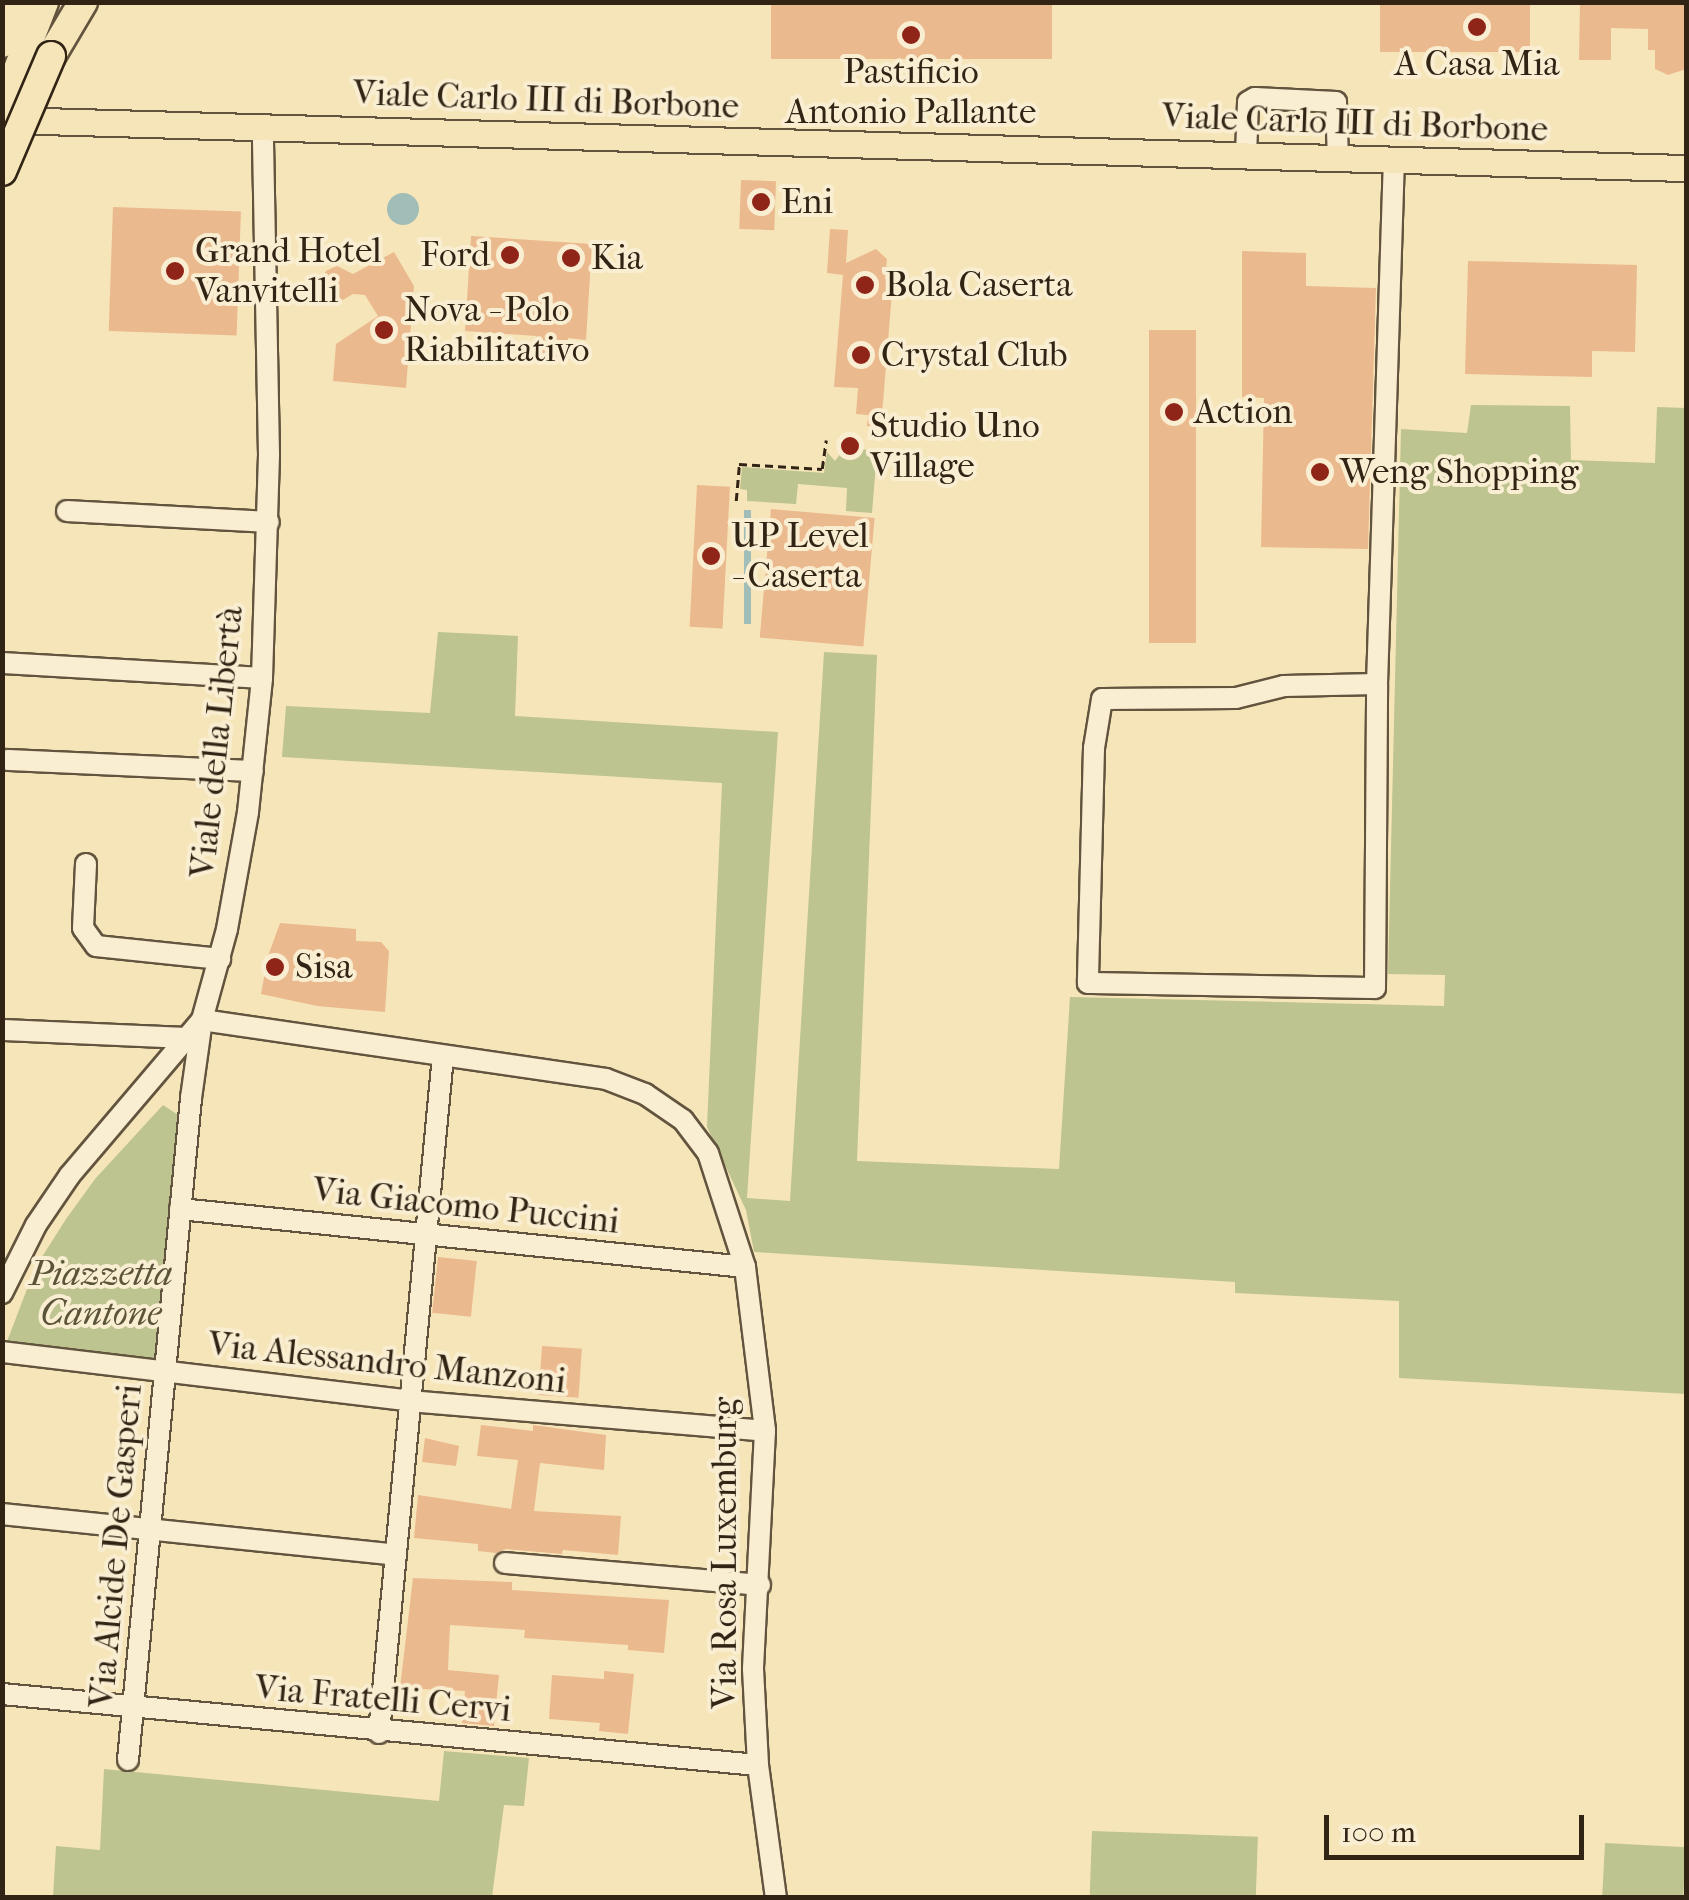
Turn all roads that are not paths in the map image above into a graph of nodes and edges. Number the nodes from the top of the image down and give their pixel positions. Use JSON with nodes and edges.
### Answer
{"nodes":[{"id":1,"x":18,"y":2,"type":"edge"},
{"id":2,"x":44,"y":2,"type":"edge"},
{"id":3,"x":84,"y":2,"type":"edge"},
{"id":4,"x":26,"y":51,"type":"edge"},
{"id":5,"x":2,"y":110,"type":"edge"},
{"id":6,"x":2,"y":120,"type":"edge"},
{"id":7,"x":263,"y":127,"type":"junction"},
{"id":8,"x":1246,"y":155,"type":"junction"},
{"id":9,"x":1338,"y":158,"type":"junction"},
{"id":10,"x":1394,"y":160,"type":"junction"},
{"id":11,"x":1686,"y":168,"type":"edge"},
{"id":12,"x":2,"y":172,"type":"edge"},
{"id":13,"x":68,"y":511,"type":"dead end"},
{"id":14,"x":269,"y":522,"type":"junction"},
{"id":15,"x":2,"y":663,"type":"edge"},
{"id":16,"x":262,"y":678,"type":"junction"},
{"id":17,"x":1377,"y":684,"type":"junction"},
{"id":18,"x":7,"y":760,"type":"dead end"},
{"id":19,"x":252,"y":771,"type":"junction"},
{"id":20,"x":86,"y":864,"type":"dead end"},
{"id":21,"x":220,"y":960,"type":"junction"},
{"id":22,"x":202,"y":1020,"type":"junction"},
{"id":23,"x":2,"y":1030,"type":"edge"},
{"id":24,"x":188,"y":1038,"type":"junction"},
{"id":25,"x":443,"y":1056,"type":"junction"},
{"id":26,"x":153,"y":1082,"type":"junction"},
{"id":27,"x":191,"y":1098,"type":"junction"},
{"id":28,"x":180,"y":1210,"type":"junction"},
{"id":29,"x":426,"y":1233,"type":"junction"},
{"id":30,"x":744,"y":1267,"type":"junction"},
{"id":31,"x":2,"y":1292,"type":"edge"},
{"id":32,"x":2,"y":1352,"type":"edge"},
{"id":33,"x":165,"y":1373,"type":"junction"},
{"id":34,"x":410,"y":1401,"type":"junction"},
{"id":35,"x":765,"y":1431,"type":"junction"},
{"id":36,"x":2,"y":1514,"type":"edge"},
{"id":37,"x":150,"y":1531,"type":"junction"},
{"id":38,"x":396,"y":1555,"type":"junction"},
{"id":39,"x":506,"y":1563,"type":"dead end"},
{"id":40,"x":760,"y":1585,"type":"junction"},
{"id":41,"x":2,"y":1694,"type":"edge"},
{"id":42,"x":133,"y":1708,"type":"junction"},
{"id":43,"x":379,"y":1733,"type":"junction"},
{"id":44,"x":128,"y":1760,"type":"dead end"},
{"id":45,"x":758,"y":1764,"type":"junction"},
{"id":46,"x":776,"y":1898,"type":"edge"}],
"edges":[{"from":1,"to":4,"type":"highway"},
{"from":2,"to":4,"type":"highway"},
{"from":3,"to":4,"type":"highway"},
{"from":4,"to":5,"type":"highway"},
{"from":4,"to":12,"type":"highway","bridge":true},
{"from":6,"to":7,"type":"main road","name":"Viale Carlo III di Borbone"},
{"from":7,"to":8,"type":"main road","name":"Viale Carlo III di Borbone"},
{"from":7,"to":14,"type":"street","name":"Viale della Libertà"},
{"from":8,"to":9,"type":"main road","name":"Viale Carlo III di Borbone"},
{"from":8,"to":9,"type":"street"},
{"from":9,"to":10,"type":"main road","name":"Viale Carlo III di Borbone"},
{"from":10,"to":11,"type":"main road","name":"Viale Carlo III di Borbone"},
{"from":10,"to":17,"type":"street"},
{"from":13,"to":14,"type":"street"},
{"from":14,"to":16,"type":"street","name":"Viale della Libertà"},
{"from":15,"to":16,"type":"street"},
{"from":16,"to":19,"type":"street","name":"Viale della Libertà"},
{"from":17,"to":17,"type":"street"},
{"from":18,"to":19,"type":"street"},
{"from":19,"to":21,"type":"street","name":"Viale della Libertà"},
{"from":20,"to":21,"type":"street"},
{"from":21,"to":22,"type":"street","name":"Viale della Libertà"},
{"from":22,"to":24,"type":"street","name":"Viale della Libertà"},
{"from":22,"to":25,"type":"street","name":"Via Rosa Luxemburg"},
{"from":22,"to":27,"type":"street","name":"Via Alcide De Gasperi"},
{"from":23,"to":24,"type":"street"},
{"from":24,"to":26,"type":"street","name":"Viale della Libertà"},
{"from":25,"to":29,"type":"street"},
{"from":25,"to":30,"type":"street","name":"Via Rosa Luxemburg"},
{"from":26,"to":27,"type":"street"},
{"from":26,"to":31,"type":"street","name":"Viale della Libertà"},
{"from":27,"to":28,"type":"street","name":"Via Alcide De Gasperi"},
{"from":28,"to":29,"type":"street","name":"Via Giacomo Puccini"},
{"from":28,"to":33,"type":"street","name":"Via Alcide De Gasperi"},
{"from":29,"to":30,"type":"street","name":"Via Giacomo Puccini"},
{"from":29,"to":34,"type":"street"},
{"from":30,"to":35,"type":"street","name":"Via Rosa Luxemburg"},
{"from":32,"to":33,"type":"street","name":"Via Alessandro Manzoni"},
{"from":33,"to":34,"type":"street","name":"Via Alessandro Manzoni"},
{"from":33,"to":37,"type":"street","name":"Via Alcide De Gasperi"},
{"from":34,"to":35,"type":"street","name":"Via Alessandro Manzoni"},
{"from":34,"to":38,"type":"street"},
{"from":35,"to":40,"type":"street","name":"Via Rosa Luxemburg"},
{"from":36,"to":37,"type":"street"},
{"from":37,"to":38,"type":"street"},
{"from":37,"to":42,"type":"street","name":"Via Alcide De Gasperi"},
{"from":38,"to":43,"type":"street"},
{"from":39,"to":40,"type":"street"},
{"from":40,"to":45,"type":"street","name":"Via Rosa Luxemburg"},
{"from":41,"to":42,"type":"street","name":"Via Fratelli Cervi"},
{"from":42,"to":43,"type":"street","name":"Via Fratelli Cervi"},
{"from":42,"to":44,"type":"street","name":"Via Alcide De Gasperi"},
{"from":43,"to":45,"type":"street","name":"Via Fratelli Cervi"},
{"from":45,"to":46,"type":"street","name":"Via Rosa Luxemburg"}]}
